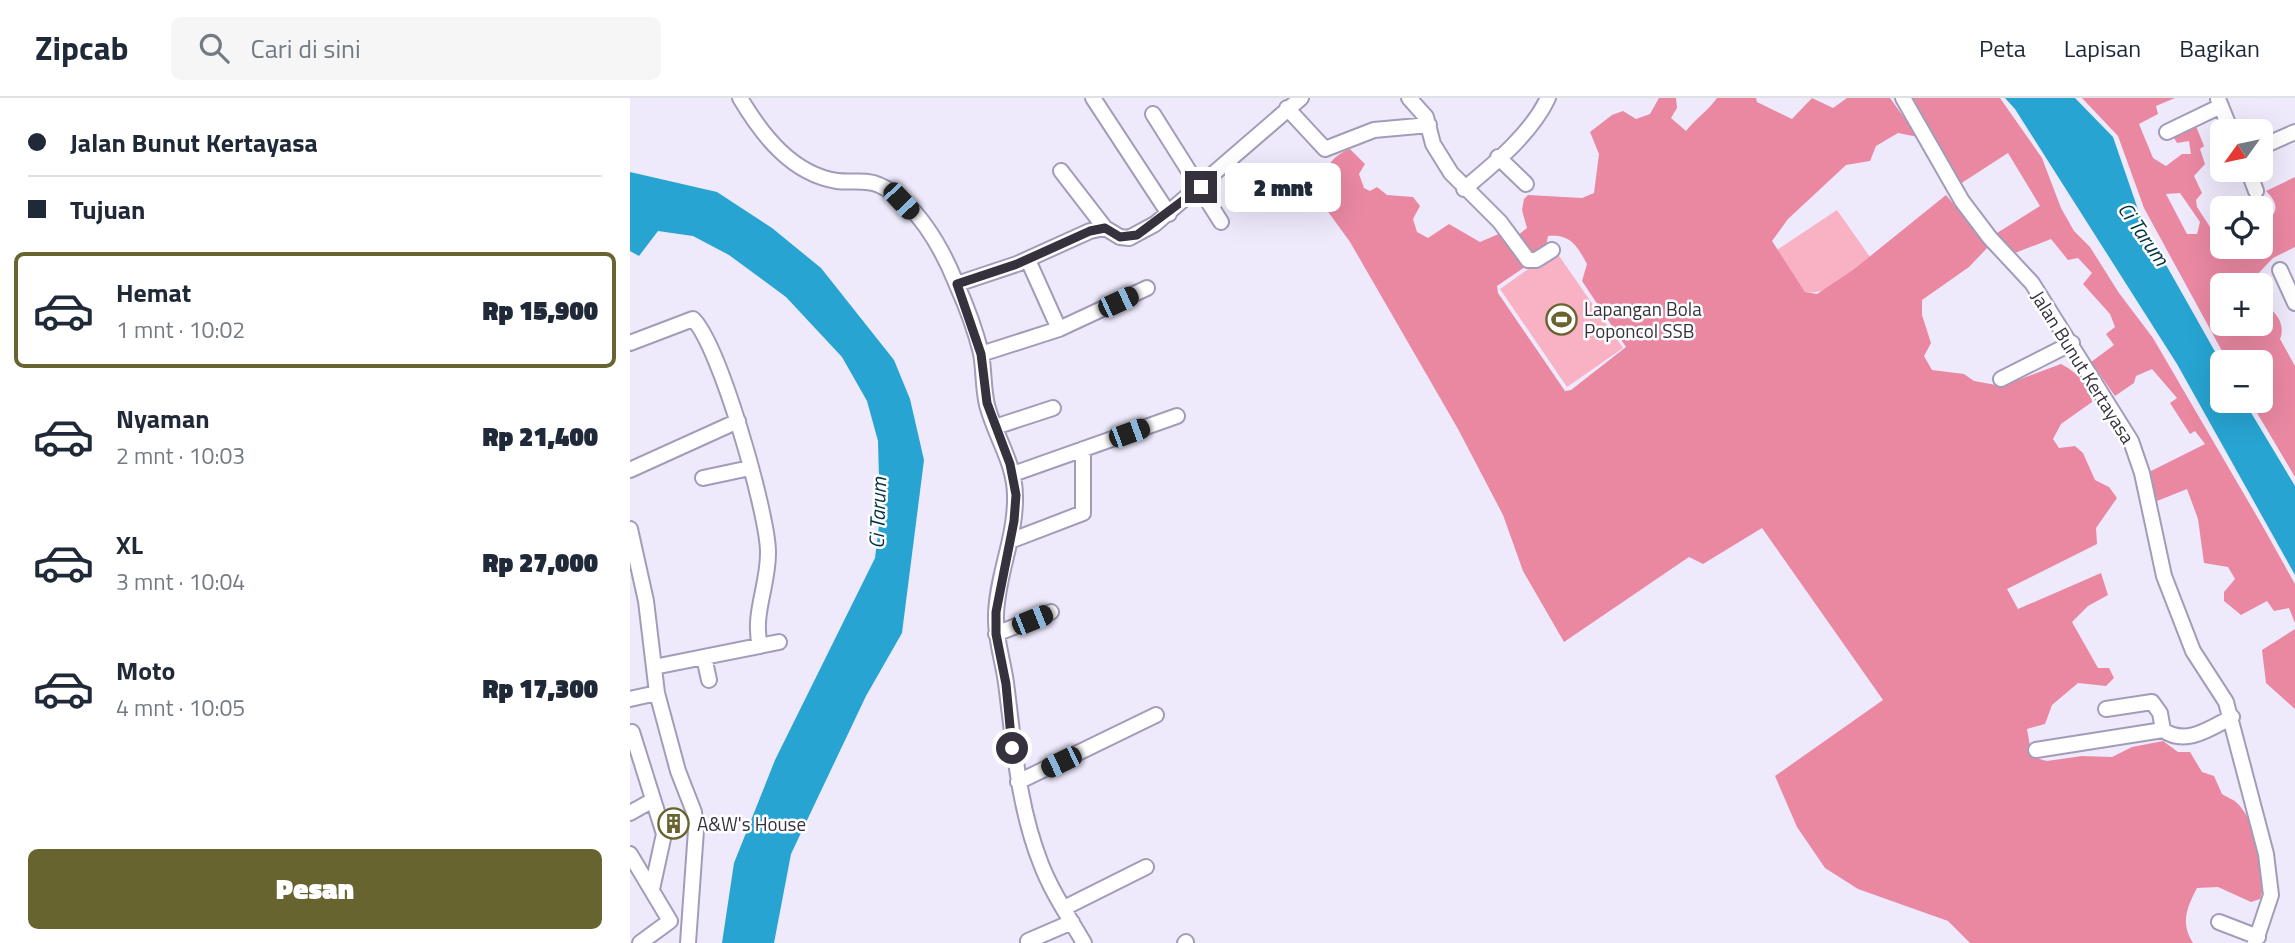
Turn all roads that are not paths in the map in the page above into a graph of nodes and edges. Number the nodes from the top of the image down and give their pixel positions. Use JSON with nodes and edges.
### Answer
{"nodes":[{"id":1,"x":740,"y":98,"type":"edge"},
{"id":2,"x":1093,"y":98,"type":"edge"},
{"id":3,"x":1301,"y":98,"type":"edge"},
{"id":4,"x":1409,"y":98,"type":"edge"},
{"id":5,"x":1548,"y":98,"type":"edge"},
{"id":6,"x":1903,"y":98,"type":"edge"},
{"id":7,"x":2219,"y":102,"type":"edge"},
{"id":8,"x":1287,"y":108,"type":"junction"},
{"id":9,"x":1153,"y":114,"type":"dead end"},
{"id":10,"x":2226,"y":119,"type":"edge"},
{"id":11,"x":1429,"y":125,"type":"junction"},
{"id":12,"x":2167,"y":132,"type":"dead end"},
{"id":13,"x":2295,"y":132,"type":"edge"},
{"id":14,"x":2273,"y":142,"type":"edge"},
{"id":15,"x":1498,"y":158,"type":"junction"},
{"id":16,"x":1060,"y":171,"type":"dead end"},
{"id":17,"x":2253,"y":182,"type":"edge"},
{"id":18,"x":1526,"y":184,"type":"dead end"},
{"id":19,"x":1201,"y":187,"type":"junction"},
{"id":20,"x":1464,"y":189,"type":"junction"},
{"id":21,"x":2256,"y":191,"type":"dead end"},
{"id":22,"x":1169,"y":214,"type":"junction"},
{"id":23,"x":1221,"y":222,"type":"dead end"},
{"id":24,"x":1105,"y":228,"type":"junction"},
{"id":25,"x":1552,"y":250,"type":"dead end"},
{"id":26,"x":1028,"y":260,"type":"junction"},
{"id":27,"x":2280,"y":270,"type":"dead end"},
{"id":28,"x":957,"y":284,"type":"junction"},
{"id":29,"x":1147,"y":288,"type":"dead end"},
{"id":30,"x":2295,"y":303,"type":"edge"},
{"id":31,"x":1059,"y":329,"type":"junction"},
{"id":32,"x":630,"y":343,"type":"edge"},
{"id":33,"x":2072,"y":343,"type":"junction"},
{"id":34,"x":981,"y":354,"type":"junction"},
{"id":35,"x":2001,"y":379,"type":"dead end"},
{"id":36,"x":1053,"y":408,"type":"dead end"},
{"id":37,"x":1177,"y":415,"type":"dead end"},
{"id":38,"x":738,"y":421,"type":"junction"},
{"id":39,"x":995,"y":427,"type":"junction"},
{"id":40,"x":1083,"y":449,"type":"junction"},
{"id":41,"x":750,"y":468,"type":"junction"},
{"id":42,"x":630,"y":470,"type":"edge"},
{"id":43,"x":1013,"y":474,"type":"junction"},
{"id":44,"x":703,"y":478,"type":"dead end"},
{"id":45,"x":630,"y":529,"type":"edge"},
{"id":46,"x":1010,"y":541,"type":"junction"},
{"id":47,"x":1051,"y":612,"type":"dead end"},
{"id":48,"x":996,"y":634,"type":"junction"},
{"id":49,"x":779,"y":642,"type":"dead end"},
{"id":50,"x":760,"y":646,"type":"junction"},
{"id":51,"x":704,"y":657,"type":"junction"},
{"id":52,"x":654,"y":667,"type":"junction"},
{"id":53,"x":709,"y":680,"type":"dead end"},
{"id":54,"x":657,"y":693,"type":"junction"},
{"id":55,"x":630,"y":699,"type":"edge"},
{"id":56,"x":2106,"y":709,"type":"dead end"},
{"id":57,"x":1156,"y":715,"type":"dead end"},
{"id":58,"x":2232,"y":717,"type":"junction"},
{"id":59,"x":648,"y":727,"type":"dead end"},
{"id":60,"x":2163,"y":730,"type":"junction"},
{"id":61,"x":631,"y":732,"type":"edge"},
{"id":62,"x":2036,"y":750,"type":"dead end"},
{"id":63,"x":1018,"y":782,"type":"junction"},
{"id":64,"x":653,"y":800,"type":"junction"},
{"id":65,"x":630,"y":813,"type":"edge"},
{"id":66,"x":630,"y":854,"type":"edge"},
{"id":67,"x":1146,"y":867,"type":"dead end"},
{"id":68,"x":652,"y":889,"type":"junction"},
{"id":69,"x":1064,"y":908,"type":"junction"},
{"id":70,"x":1072,"y":922,"type":"junction"},
{"id":71,"x":2220,"y":922,"type":"dead end"},
{"id":72,"x":2257,"y":940,"type":"edge"},
{"id":73,"x":1028,"y":941,"type":"edge"},
{"id":74,"x":639,"y":943,"type":"edge"},
{"id":75,"x":688,"y":943,"type":"edge"},
{"id":76,"x":1084,"y":943,"type":"edge"}],
"edges":[{"from":1,"to":28,"type":"street"},
{"from":2,"to":22,"type":"street"},
{"from":3,"to":8,"type":"street"},
{"from":4,"to":11,"type":"street"},
{"from":5,"to":15,"type":"street"},
{"from":6,"to":33,"type":"street","name":"Jalan Bunut Kertayasa"},
{"from":7,"to":10,"type":"street"},
{"from":7,"to":12,"type":"street"},
{"from":8,"to":11,"type":"street"},
{"from":8,"to":19,"type":"street"},
{"from":9,"to":19,"type":"street"},
{"from":11,"to":20,"type":"street"},
{"from":13,"to":14,"type":"street"},
{"from":15,"to":18,"type":"street"},
{"from":15,"to":20,"type":"street"},
{"from":16,"to":24,"type":"street"},
{"from":17,"to":21,"type":"street"},
{"from":19,"to":22,"type":"street"},
{"from":19,"to":23,"type":"street"},
{"from":20,"to":25,"type":"street"},
{"from":22,"to":24,"type":"street"},
{"from":24,"to":26,"type":"street"},
{"from":26,"to":28,"type":"street"},
{"from":26,"to":31,"type":"street"},
{"from":27,"to":30,"type":"street"},
{"from":28,"to":34,"type":"street"},
{"from":29,"to":31,"type":"street"},
{"from":31,"to":34,"type":"street"},
{"from":32,"to":38,"type":"street"},
{"from":33,"to":35,"type":"street"},
{"from":33,"to":58,"type":"street","name":"Jalan Bunut Kertayasa"},
{"from":34,"to":39,"type":"street"},
{"from":36,"to":39,"type":"street"},
{"from":37,"to":40,"type":"street"},
{"from":38,"to":41,"type":"street"},
{"from":38,"to":42,"type":"street"},
{"from":39,"to":43,"type":"street"},
{"from":40,"to":43,"type":"street"},
{"from":40,"to":46,"type":"street"},
{"from":41,"to":44,"type":"street"},
{"from":41,"to":50,"type":"street"},
{"from":43,"to":46,"type":"street"},
{"from":45,"to":52,"type":"street"},
{"from":46,"to":48,"type":"street"},
{"from":47,"to":48,"type":"street"},
{"from":48,"to":63,"type":"street"},
{"from":49,"to":50,"type":"street"},
{"from":50,"to":51,"type":"street"},
{"from":51,"to":52,"type":"street"},
{"from":51,"to":53,"type":"street"},
{"from":52,"to":54,"type":"street"},
{"from":54,"to":55,"type":"street"},
{"from":54,"to":75,"type":"street"},
{"from":56,"to":60,"type":"street"},
{"from":57,"to":63,"type":"street"},
{"from":58,"to":60,"type":"street"},
{"from":58,"to":72,"type":"street","name":"Jalan Bunut Kertayasa"},
{"from":59,"to":61,"type":"street"},
{"from":60,"to":62,"type":"street"},
{"from":61,"to":64,"type":"street"},
{"from":63,"to":69,"type":"street"},
{"from":64,"to":65,"type":"street"},
{"from":64,"to":68,"type":"street"},
{"from":66,"to":68,"type":"street"},
{"from":67,"to":69,"type":"street"},
{"from":68,"to":74,"type":"street"},
{"from":69,"to":70,"type":"street"},
{"from":70,"to":73,"type":"street"},
{"from":70,"to":76,"type":"street"},
{"from":71,"to":72,"type":"street"}]}
